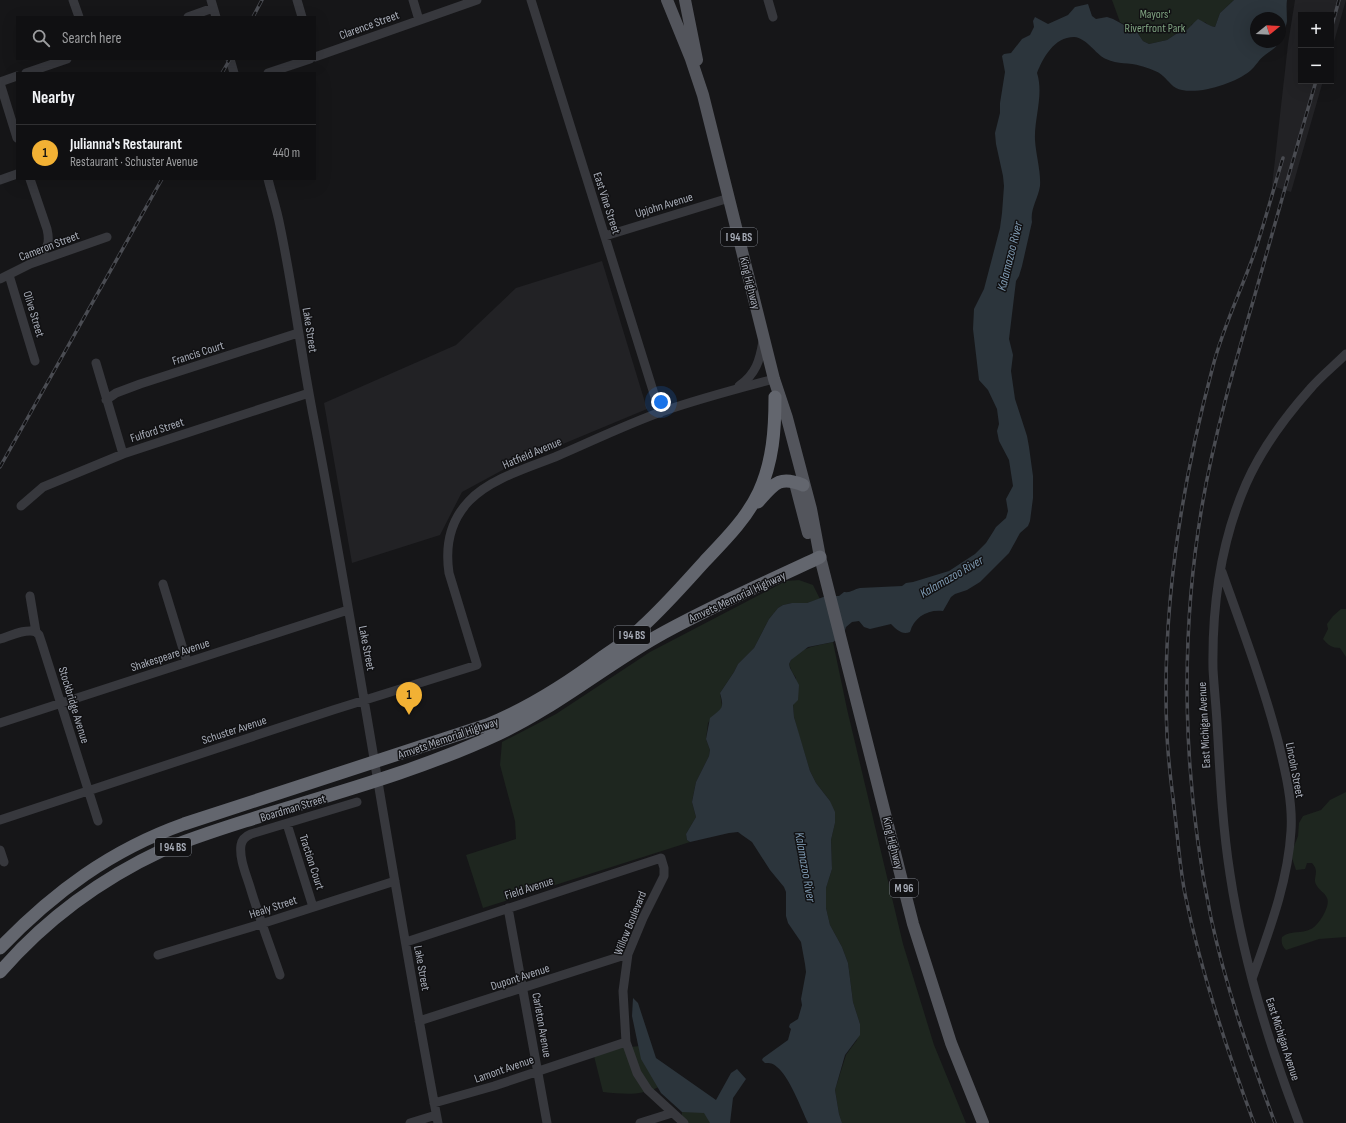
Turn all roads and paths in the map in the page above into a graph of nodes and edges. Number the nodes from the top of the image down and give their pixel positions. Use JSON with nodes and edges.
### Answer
{"nodes":[{"id":1,"x":73,"y":0,"type":"edge"},
{"id":2,"x":297,"y":0,"type":"edge"},
{"id":3,"x":413,"y":0,"type":"edge"},
{"id":4,"x":476,"y":0,"type":"edge"},
{"id":5,"x":531,"y":0,"type":"edge"},
{"id":6,"x":667,"y":0,"type":"edge"},
{"id":7,"x":685,"y":0,"type":"edge"},
{"id":8,"x":768,"y":0,"type":"edge"},
{"id":9,"x":213,"y":8,"type":"edge"},
{"id":10,"x":79,"y":16,"type":"edge"},
{"id":11,"x":191,"y":16,"type":"edge"},
{"id":12,"x":302,"y":16,"type":"edge"},
{"id":13,"x":773,"y":17,"type":"dead end"},
{"id":14,"x":419,"y":20,"type":"junction"},
{"id":15,"x":316,"y":57,"type":"edge"},
{"id":16,"x":64,"y":60,"type":"edge"},
{"id":17,"x":230,"y":60,"type":"edge"},
{"id":18,"x":307,"y":60,"type":"edge"},
{"id":19,"x":29,"y":72,"type":"edge"},
{"id":20,"x":234,"y":72,"type":"edge"},
{"id":21,"x":271,"y":72,"type":"edge"},
{"id":22,"x":16,"y":76,"type":"edge"},
{"id":23,"x":0,"y":82,"type":"edge"},
{"id":24,"x":703,"y":95,"type":"junction"},
{"id":25,"x":16,"y":135,"type":"edge"},
{"id":26,"x":16,"y":174,"type":"edge"},
{"id":27,"x":0,"y":180,"type":"edge"},
{"id":28,"x":30,"y":180,"type":"edge"},
{"id":29,"x":268,"y":180,"type":"edge"},
{"id":30,"x":729,"y":198,"type":"junction"},
{"id":31,"x":605,"y":236,"type":"junction"},
{"id":32,"x":107,"y":237,"type":"dead end"},
{"id":33,"x":30,"y":264,"type":"junction"},
{"id":34,"x":9,"y":275,"type":"junction"},
{"id":35,"x":0,"y":279,"type":"edge"},
{"id":36,"x":298,"y":333,"type":"junction"},
{"id":37,"x":764,"y":337,"type":"junction"},
{"id":38,"x":1346,"y":354,"type":"edge"},
{"id":39,"x":35,"y":361,"type":"dead end"},
{"id":40,"x":96,"y":363,"type":"dead end"},
{"id":41,"x":774,"y":379,"type":"junction"},
{"id":42,"x":734,"y":389,"type":"junction"},
{"id":43,"x":309,"y":393,"type":"junction"},
{"id":44,"x":775,"y":397,"type":"junction"},
{"id":45,"x":106,"y":400,"type":"junction"},
{"id":46,"x":660,"y":413,"type":"junction"},
{"id":47,"x":123,"y":454,"type":"junction"},
{"id":48,"x":799,"y":483,"type":"junction"},
{"id":49,"x":21,"y":506,"type":"dead end"},
{"id":50,"x":739,"y":523,"type":"junction"},
{"id":51,"x":820,"y":557,"type":"junction"},
{"id":52,"x":1221,"y":569,"type":"junction"},
{"id":53,"x":163,"y":584,"type":"dead end"},
{"id":54,"x":30,"y":596,"type":"dead end"},
{"id":55,"x":348,"y":610,"type":"junction"},
{"id":56,"x":36,"y":632,"type":"junction"},
{"id":57,"x":0,"y":639,"type":"edge"},
{"id":58,"x":187,"y":662,"type":"junction"},
{"id":59,"x":477,"y":665,"type":"joint"},
{"id":60,"x":365,"y":701,"type":"junction"},
{"id":61,"x":61,"y":704,"type":"junction"},
{"id":62,"x":0,"y":723,"type":"edge"},
{"id":63,"x":376,"y":772,"type":"junction"},
{"id":64,"x":89,"y":791,"type":"junction"},
{"id":65,"x":357,"y":802,"type":"dead end"},
{"id":66,"x":0,"y":820,"type":"edge"},
{"id":67,"x":98,"y":821,"type":"dead end"},
{"id":68,"x":287,"y":824,"type":"junction"},
{"id":69,"x":0,"y":850,"type":"edge"},
{"id":70,"x":661,"y":858,"type":"joint"},
{"id":71,"x":4,"y":862,"type":"dead end"},
{"id":72,"x":395,"y":881,"type":"junction"},
{"id":73,"x":313,"y":907,"type":"junction"},
{"id":74,"x":508,"y":908,"type":"junction"},
{"id":75,"x":261,"y":924,"type":"junction"},
{"id":76,"x":406,"y":942,"type":"junction"},
{"id":77,"x":0,"y":948,"type":"edge"},
{"id":78,"x":628,"y":954,"type":"junction"},
{"id":79,"x":158,"y":955,"type":"dead end"},
{"id":80,"x":0,"y":972,"type":"edge"},
{"id":81,"x":280,"y":975,"type":"dead end"},
{"id":82,"x":1252,"y":980,"type":"junction"},
{"id":83,"x":523,"y":988,"type":"junction"},
{"id":84,"x":419,"y":1021,"type":"junction"},
{"id":85,"x":626,"y":1042,"type":"junction"},
{"id":86,"x":538,"y":1070,"type":"junction"},
{"id":87,"x":434,"y":1103,"type":"junction"},
{"id":88,"x":672,"y":1113,"type":"junction"},
{"id":89,"x":437,"y":1119,"type":"edge"},
{"id":90,"x":410,"y":1123,"type":"edge"},
{"id":91,"x":547,"y":1123,"type":"edge"},
{"id":92,"x":640,"y":1123,"type":"edge"},
{"id":93,"x":684,"y":1123,"type":"edge"},
{"id":94,"x":983,"y":1123,"type":"edge"},
{"id":95,"x":1299,"y":1123,"type":"edge"}],
"edges":[{"from":1,"to":10,"type":"street"},
{"from":2,"to":12,"type":"street"},
{"from":3,"to":14,"type":"street"},
{"from":4,"to":14,"type":"street","name":"Clarence Street"},
{"from":5,"to":31,"type":"street","name":"East Vine Street"},
{"from":6,"to":24,"type":"main road","name":"King Highway","number":"I 94 BS"},
{"from":7,"to":24,"type":"main road","name":"King Highway","number":"I 94 BS"},
{"from":8,"to":13,"type":"street"},
{"from":9,"to":11,"type":"street"},
{"from":14,"to":15,"type":"street","name":"Clarence Street"},
{"from":16,"to":19,"type":"street"},
{"from":17,"to":20,"type":"street"},
{"from":18,"to":21,"type":"street"},
{"from":22,"to":23,"type":"street"},
{"from":23,"to":25,"type":"street"},
{"from":24,"to":30,"type":"main road","name":"King Highway","number":"I 94 BS"},
{"from":26,"to":27,"type":"street"},
{"from":28,"to":33,"type":"street"},
{"from":29,"to":36,"type":"street","name":"Lake Street"},
{"from":30,"to":31,"type":"street","name":"Upjohn Avenue"},
{"from":30,"to":37,"type":"main road","name":"King Highway","number":"I 94 BS"},
{"from":31,"to":46,"type":"street","name":"East Vine Street"},
{"from":32,"to":33,"type":"street","name":"Cameron Street"},
{"from":33,"to":34,"type":"street","name":"Cameron Street"},
{"from":34,"to":35,"type":"street","name":"Cameron Street"},
{"from":34,"to":39,"type":"street","name":"Olive Street"},
{"from":36,"to":43,"type":"street","name":"Lake Street"},
{"from":36,"to":45,"type":"street","name":"Francis Court"},
{"from":37,"to":41,"type":"main road","name":"King Highway","number":"I 94 BS"},
{"from":37,"to":42,"type":"street"},
{"from":38,"to":52,"type":"street","name":"East Michigan Avenue"},
{"from":40,"to":45,"type":"street"},
{"from":41,"to":42,"type":"street","name":"Hatfield Avenue"},
{"from":41,"to":44,"type":"main road","name":"King Highway","number":"I 94 BS"},
{"from":41,"to":48,"type":"main road","name":"King Highway","number":"I 94 BS"},
{"from":42,"to":46,"type":"street","name":"Hatfield Avenue"},
{"from":43,"to":47,"type":"street","name":"Fulford Street"},
{"from":43,"to":55,"type":"street","name":"Lake Street"},
{"from":44,"to":48,"type":"main road","name":"King Highway","number":"I 94 BS"},
{"from":44,"to":50,"type":"highway","name":"Amvets Memorial Highway","number":"I 94 BS"},
{"from":45,"to":47,"type":"street"},
{"from":46,"to":59,"type":"street","name":"Hatfield Avenue"},
{"from":47,"to":49,"type":"street","name":"Fulford Street"},
{"from":48,"to":50,"type":"highway","number":"I 94 BS"},
{"from":48,"to":51,"type":"main road","name":"King Highway","number":"I 94 BS"},
{"from":50,"to":63,"type":"highway","name":"Amvets Memorial Highway","number":"I 94 BS"},
{"from":51,"to":63,"type":"highway","name":"Amvets Memorial Highway","number":"I 94 BS"},
{"from":51,"to":94,"type":"main road","name":"King Highway","number":"M 96"},
{"from":52,"to":82,"type":"street","name":"East Michigan Avenue"},
{"from":52,"to":82,"type":"street","name":"Lincoln Street"},
{"from":53,"to":58,"type":"street"},
{"from":54,"to":56,"type":"street","name":"Stockbridge Avenue"},
{"from":55,"to":58,"type":"street","name":"Shakespeare Avenue"},
{"from":55,"to":60,"type":"street","name":"Lake Street"},
{"from":56,"to":57,"type":"street"},
{"from":56,"to":61,"type":"street","name":"Stockbridge Avenue"},
{"from":58,"to":61,"type":"street","name":"Shakespeare Avenue"},
{"from":59,"to":60,"type":"street","name":"Schuster Avenue"},
{"from":60,"to":63,"type":"street","name":"Lake Street"},
{"from":60,"to":64,"type":"street","name":"Schuster Avenue"},
{"from":61,"to":62,"type":"street","name":"Shakespeare Avenue"},
{"from":61,"to":64,"type":"street","name":"Stockbridge Avenue"},
{"from":63,"to":72,"type":"street","name":"Lake Street"},
{"from":63,"to":77,"type":"highway","name":"Amvets Memorial Highway","number":"I 94 BS"},
{"from":63,"to":80,"type":"highway","number":"I 94 BS"},
{"from":64,"to":66,"type":"street","name":"Schuster Avenue"},
{"from":64,"to":67,"type":"street","name":"Stockbridge Avenue"},
{"from":65,"to":68,"type":"street","name":"Boardman Street"},
{"from":68,"to":73,"type":"street","name":"Traction Court"},
{"from":68,"to":75,"type":"street","name":"Boardman Street"},
{"from":69,"to":71,"type":"street"},
{"from":70,"to":74,"type":"street","name":"Field Avenue"},
{"from":70,"to":78,"type":"street","name":"Willow Boulevard"},
{"from":72,"to":73,"type":"street","name":"Healy Street"},
{"from":72,"to":76,"type":"street","name":"Lake Street"},
{"from":73,"to":75,"type":"street","name":"Healy Street"},
{"from":74,"to":76,"type":"street","name":"Field Avenue"},
{"from":74,"to":83,"type":"street","name":"Carleton Avenue"},
{"from":75,"to":79,"type":"street","name":"Healy Street"},
{"from":75,"to":81,"type":"street"},
{"from":76,"to":84,"type":"street","name":"Lake Street"},
{"from":78,"to":83,"type":"street","name":"Dupont Avenue"},
{"from":78,"to":85,"type":"street","name":"Willow Boulevard"},
{"from":82,"to":95,"type":"street","name":"East Michigan Avenue"},
{"from":83,"to":84,"type":"street","name":"Dupont Avenue"},
{"from":83,"to":86,"type":"street","name":"Carleton Avenue"},
{"from":84,"to":87,"type":"street","name":"Lake Street"},
{"from":85,"to":86,"type":"street","name":"Lamont Avenue"},
{"from":85,"to":88,"type":"street","name":"Willow Boulevard"},
{"from":86,"to":87,"type":"street","name":"Lamont Avenue"},
{"from":86,"to":91,"type":"street","name":"Carleton Avenue"},
{"from":87,"to":89,"type":"street","name":"Lake Street"},
{"from":88,"to":92,"type":"street"},
{"from":88,"to":93,"type":"street","name":"Willow Boulevard"},
{"from":89,"to":90,"type":"street"}]}
